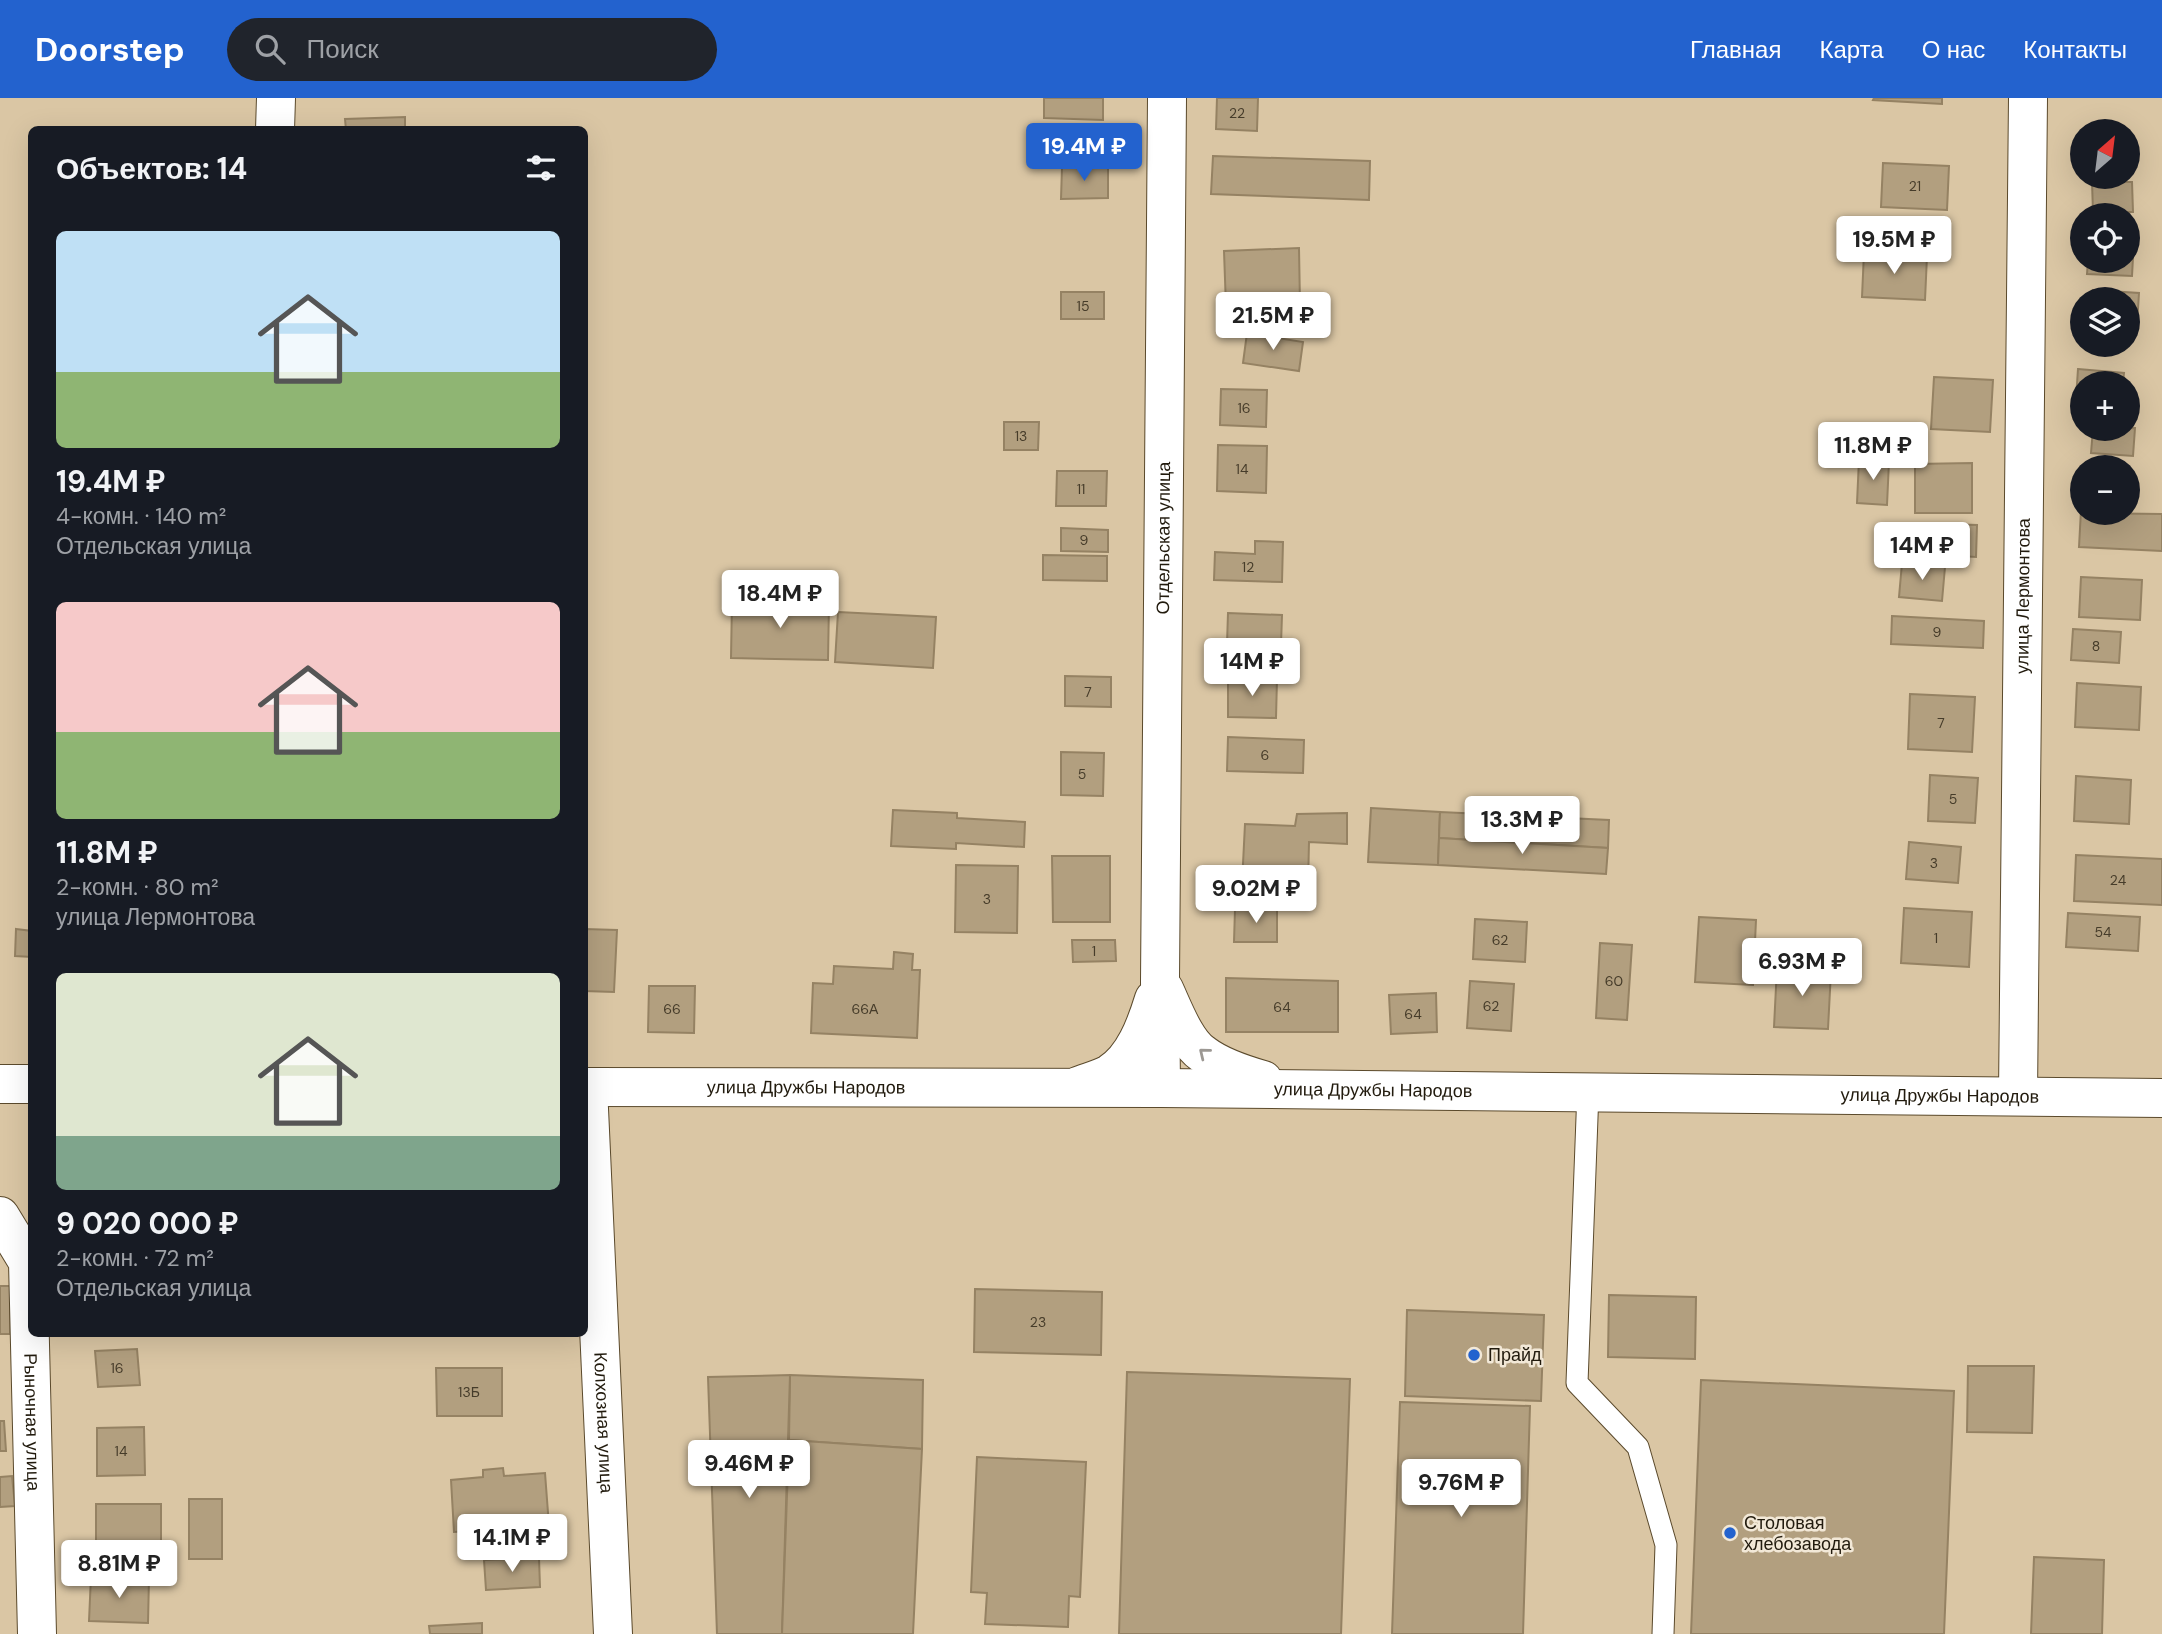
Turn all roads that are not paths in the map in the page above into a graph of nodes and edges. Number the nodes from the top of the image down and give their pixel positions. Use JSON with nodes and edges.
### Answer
{"nodes":[{"id":1,"x":276,"y":98,"type":"edge"},
{"id":2,"x":1167,"y":98,"type":"edge"},
{"id":3,"x":2028,"y":98,"type":"edge"},
{"id":4,"x":275,"y":126,"type":"edge"},
{"id":5,"x":1160,"y":981,"type":"junction"},
{"id":6,"x":0,"y":1084,"type":"edge"},
{"id":7,"x":28,"y":1084,"type":"edge"},
{"id":8,"x":588,"y":1087,"type":"edge"},
{"id":9,"x":1073,"y":1088,"type":"junction"},
{"id":10,"x":1161,"y":1088,"type":"junction"},
{"id":11,"x":1288,"y":1089,"type":"junction"},
{"id":12,"x":1588,"y":1091,"type":"junction"},
{"id":13,"x":2018,"y":1095,"type":"junction"},
{"id":14,"x":2162,"y":1097,"type":"edge"},
{"id":15,"x":588,"y":1128,"type":"edge"},
{"id":16,"x":0,"y":1216,"type":"edge"},
{"id":17,"x":28,"y":1262,"type":"edge"},
{"id":18,"x":30,"y":1337,"type":"edge"},
{"id":19,"x":37,"y":1634,"type":"edge"},
{"id":20,"x":613,"y":1634,"type":"edge"},
{"id":21,"x":1663,"y":1634,"type":"edge"}],
"edges":[{"from":1,"to":4,"type":"street"},
{"from":2,"to":5,"type":"street","name":"Отдельская улица"},
{"from":3,"to":13,"type":"street","name":"улица Лермонтова"},
{"from":5,"to":9,"type":"street","name":"Отдельская улица"},
{"from":5,"to":10,"type":"street","name":"Отдельская улица"},
{"from":11,"to":5,"type":"street","name":"Отдельская улица","one_way":true},
{"from":6,"to":7,"type":"street"},
{"from":8,"to":9,"type":"street","name":"улица Дружбы Народов"},
{"from":9,"to":10,"type":"street","name":"улица Дружбы Народов"},
{"from":10,"to":11,"type":"street","name":"улица Дружбы Народов"},
{"from":11,"to":12,"type":"street","name":"улица Дружбы Народов"},
{"from":12,"to":13,"type":"street","name":"улица Дружбы Народов"},
{"from":12,"to":21,"type":"lane"},
{"from":13,"to":14,"type":"street","name":"улица Дружбы Народов"},
{"from":15,"to":20,"type":"street","name":"Колхозная улица"},
{"from":16,"to":17,"type":"street","name":"Рыночная улица"},
{"from":18,"to":19,"type":"street","name":"Рыночная улица"}]}
